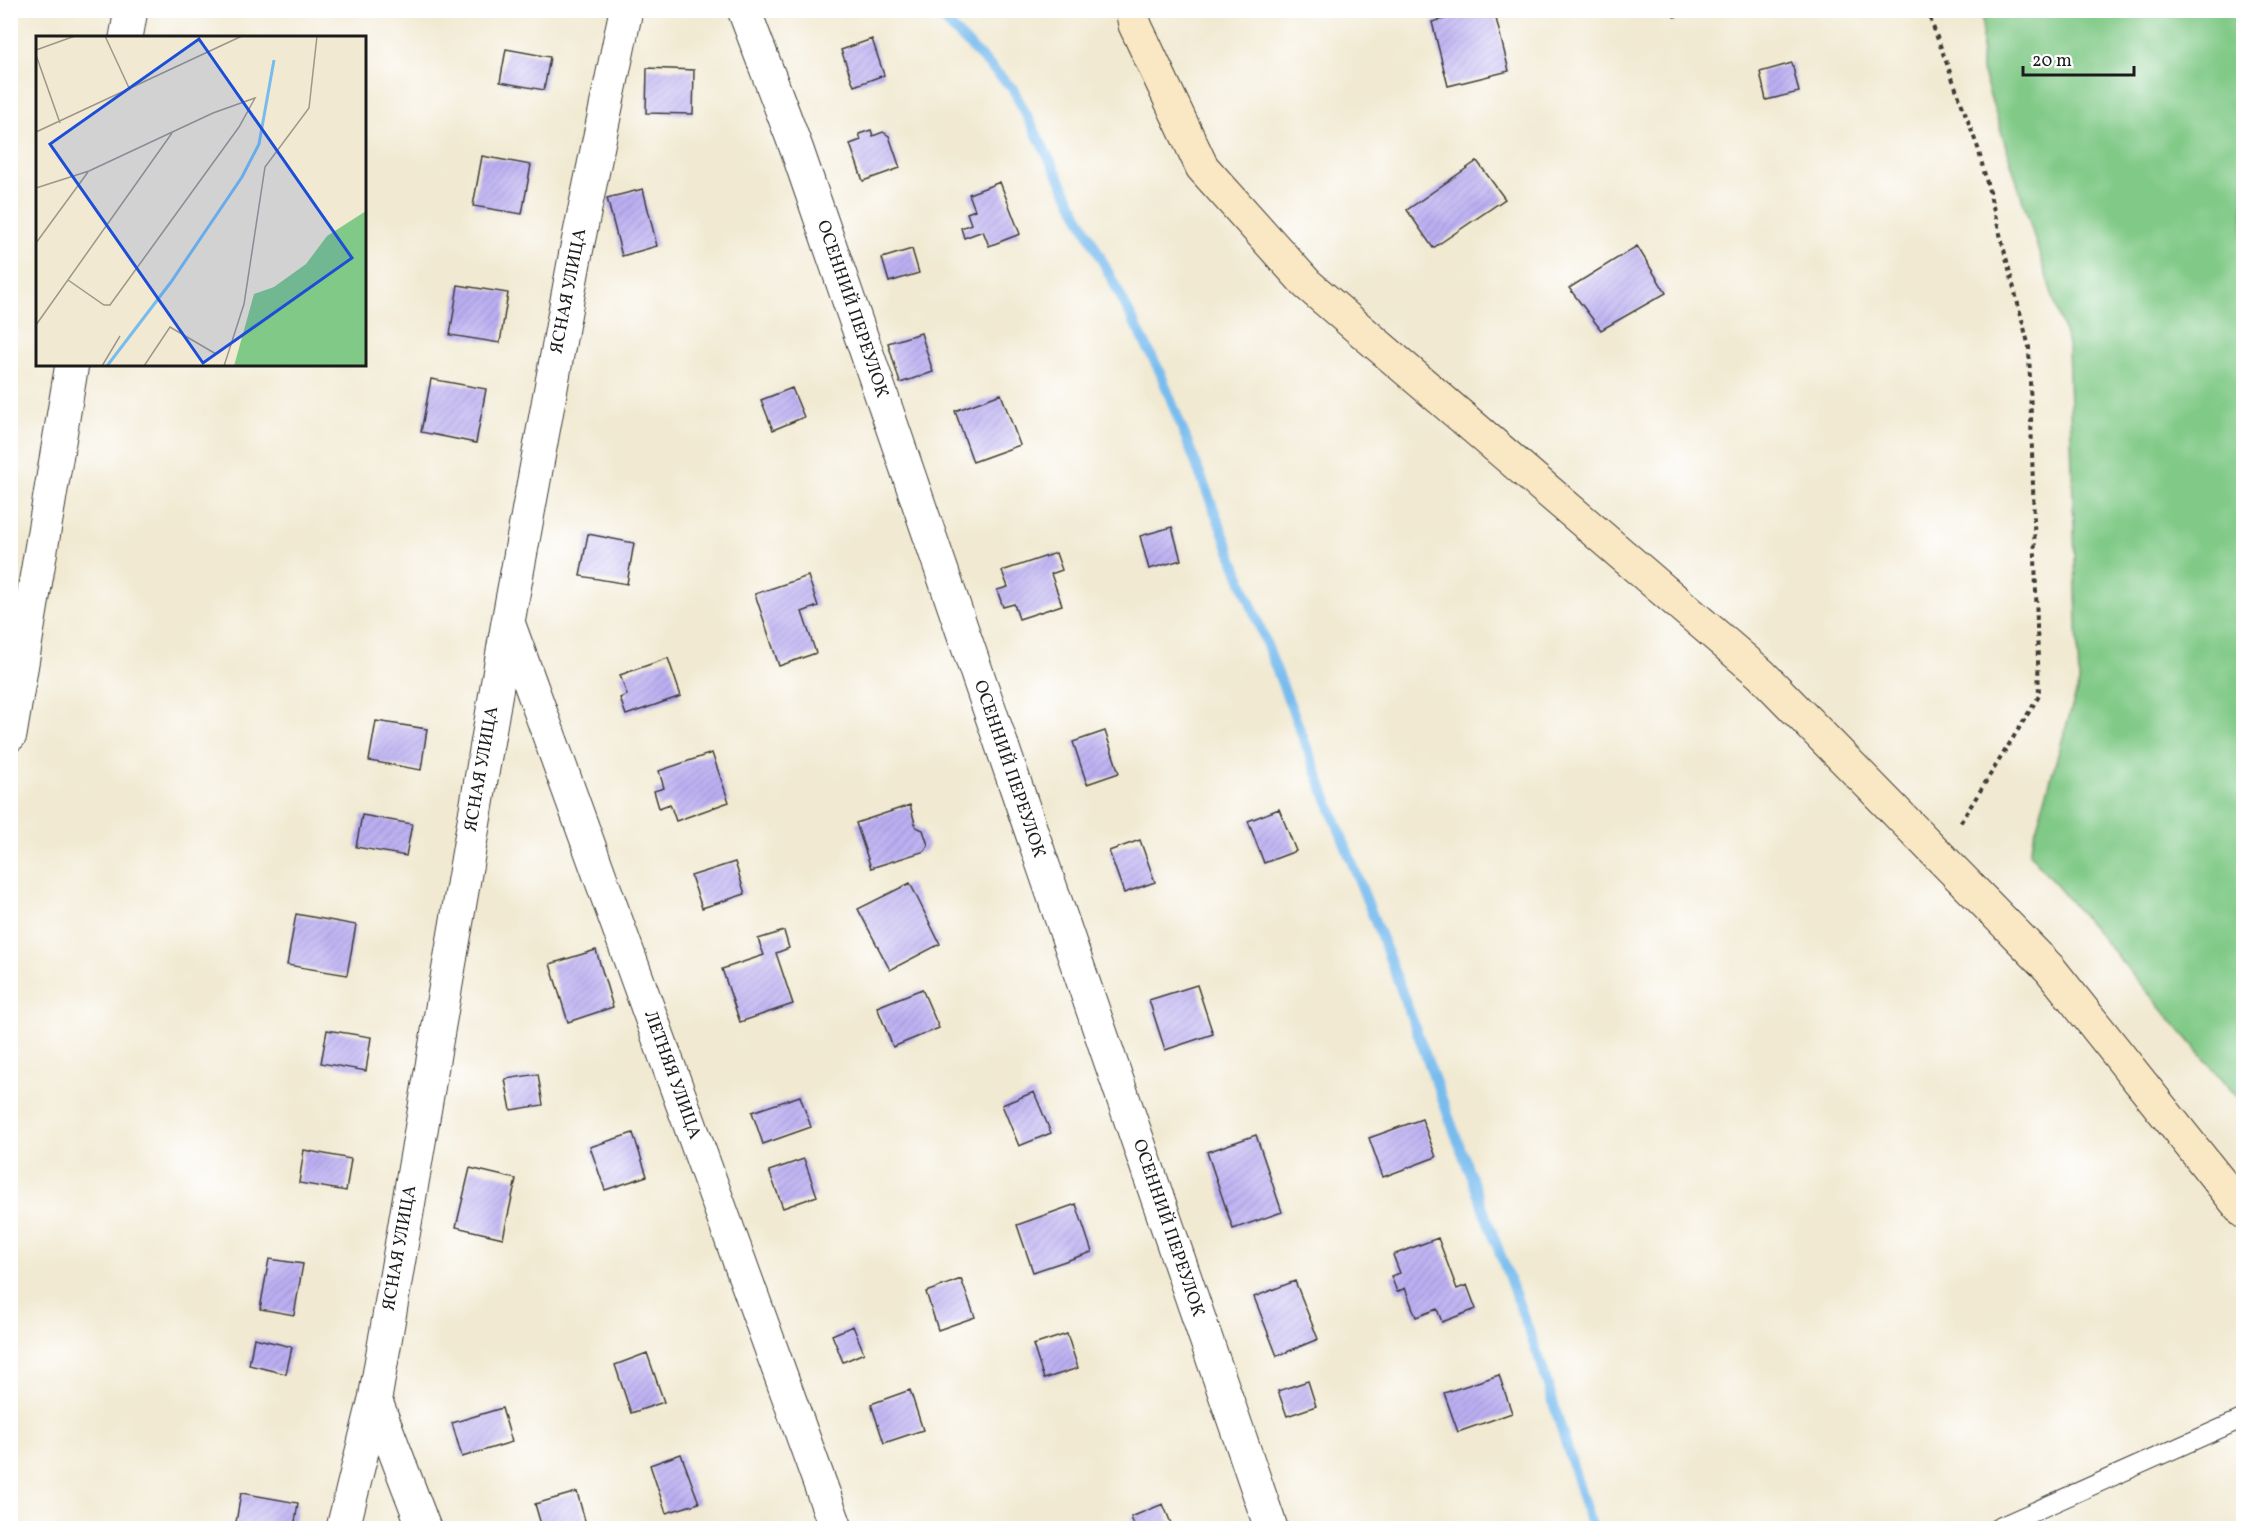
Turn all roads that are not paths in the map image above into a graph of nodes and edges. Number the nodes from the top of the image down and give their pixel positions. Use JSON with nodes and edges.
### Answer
{"nodes":[{"id":1,"x":131,"y":10,"type":"edge"},
{"id":2,"x":626,"y":10,"type":"edge"},
{"id":3,"x":744,"y":10,"type":"edge"},
{"id":4,"x":1132,"y":10,"type":"edge"},
{"id":5,"x":126,"y":36,"type":"edge"},
{"id":6,"x":72,"y":366,"type":"edge"},
{"id":7,"x":508,"y":622,"type":"junction"},
{"id":8,"x":11,"y":725,"type":"edge"},
{"id":9,"x":2244,"y":1212,"type":"edge"},
{"id":10,"x":375,"y":1399,"type":"junction"},
{"id":11,"x":2244,"y":1418,"type":"edge"},
{"id":12,"x":343,"y":1528,"type":"edge"},
{"id":13,"x":423,"y":1528,"type":"edge"},
{"id":14,"x":836,"y":1528,"type":"edge"},
{"id":15,"x":1271,"y":1528,"type":"edge"},
{"id":16,"x":1996,"y":1528,"type":"edge"}],
"edges":[{"from":1,"to":5,"type":"street"},
{"from":2,"to":7,"type":"street","name":"ЯСНАЯ УЛИЦА"},
{"from":3,"to":15,"type":"street","name":"ОСЕННИЙ ПЕРЕУЛОК"},
{"from":4,"to":9,"type":"main road"},
{"from":6,"to":8,"type":"street"},
{"from":7,"to":10,"type":"street","name":"ЯСНАЯ УЛИЦА"},
{"from":7,"to":14,"type":"street","name":"ЛЕТНЯЯ УЛИЦА"},
{"from":10,"to":12,"type":"street","name":"ЯСНАЯ УЛИЦА"},
{"from":10,"to":13,"type":"street"},
{"from":11,"to":16,"type":"lane"}]}
